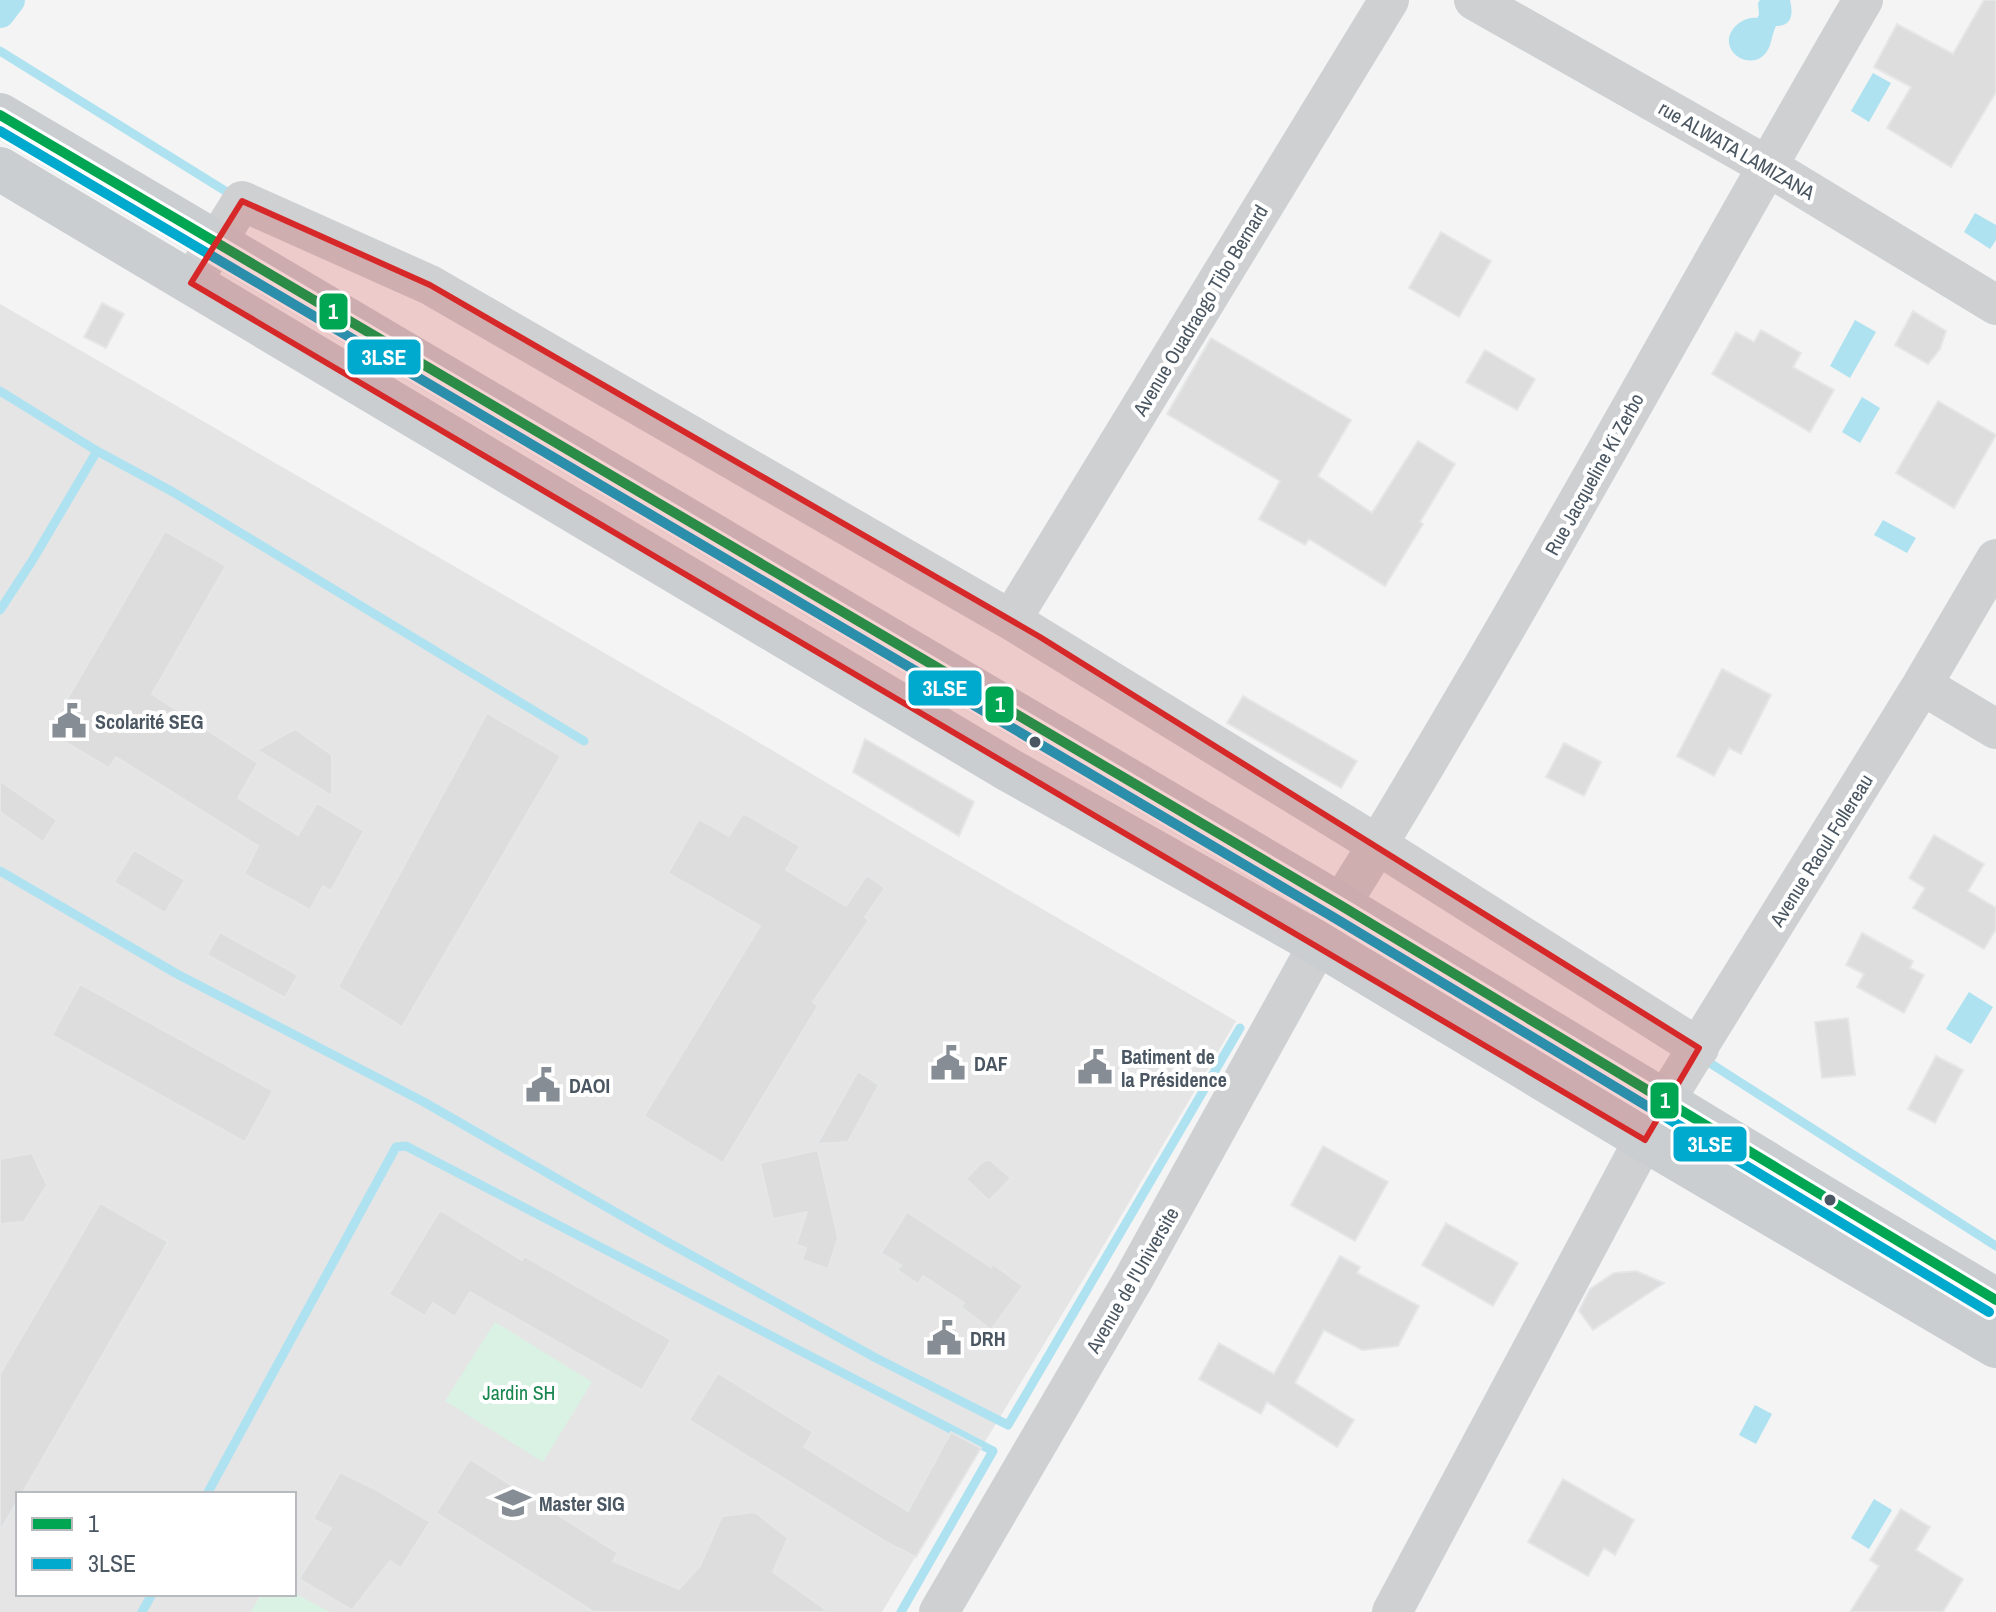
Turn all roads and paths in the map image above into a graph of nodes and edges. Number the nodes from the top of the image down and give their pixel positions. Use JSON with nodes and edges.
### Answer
{"nodes":[{"id":1,"x":1389,"y":0,"type":"edge"},
{"id":2,"x":1474,"y":0,"type":"edge"},
{"id":3,"x":1863,"y":0,"type":"edge"},
{"id":4,"x":2,"y":117,"type":"edge"},
{"id":5,"x":1767,"y":166,"type":"junction"},
{"id":6,"x":0,"y":169,"type":"edge"},
{"id":7,"x":217,"y":244,"type":"junction"},
{"id":8,"x":191,"y":283,"type":"junction"},
{"id":9,"x":1996,"y":305,"type":"edge"},
{"id":10,"x":1996,"y":559,"type":"edge"},
{"id":11,"x":1011,"y":620,"type":"junction"},
{"id":12,"x":1922,"y":685,"type":"junction"},
{"id":13,"x":1996,"y":729,"type":"edge"},
{"id":14,"x":1378,"y":845,"type":"junction"},
{"id":15,"x":1340,"y":905,"type":"junction"},
{"id":16,"x":1319,"y":944,"type":"junction"},
{"id":17,"x":1699,"y":1048,"type":"junction"},
{"id":18,"x":1664,"y":1102,"type":"junction"},
{"id":19,"x":1645,"y":1140,"type":"junction"},
{"id":20,"x":1996,"y":1300,"type":"edge"},
{"id":21,"x":1996,"y":1346,"type":"edge"},
{"id":22,"x":939,"y":1612,"type":"edge"},
{"id":23,"x":1392,"y":1612,"type":"edge"}],
"edges":[{"from":1,"to":11,"type":"street","name":"Avenue Ouadraogo Tibo Bernard"},
{"from":2,"to":5,"type":"street","name":"rue ALWATA LAMIZANA"},
{"from":3,"to":5,"type":"street","name":"Rue Jacqueline Ki Zerbo"},
{"from":4,"to":7,"type":"main road"},
{"from":5,"to":9,"type":"street","name":"rue ALWATA LAMIZANA"},
{"from":5,"to":14,"type":"street","name":"Rue Jacqueline Ki Zerbo"},
{"from":6,"to":8,"type":"main road"},
{"from":7,"to":8,"type":"street"},
{"from":7,"to":11,"type":"street"},
{"from":7,"to":15,"type":"main road"},
{"from":8,"to":16,"type":"main road"},
{"from":10,"to":12,"type":"street","name":"Avenue Raoul Follereau"},
{"from":11,"to":14,"type":"street"},
{"from":12,"to":13,"type":"street"},
{"from":12,"to":17,"type":"street","name":"Avenue Raoul Follereau"},
{"from":14,"to":15,"type":"street","name":"Rue Jacqueline Ki Zerbo"},
{"from":14,"to":17,"type":"street"},
{"from":15,"to":16,"type":"street","name":"Rue Jacqueline Ki Zerbo"},
{"from":15,"to":18,"type":"main road"},
{"from":16,"to":19,"type":"main road"},
{"from":16,"to":22,"type":"street","name":"Avenue de l'Universite"},
{"from":17,"to":18,"type":"street","name":"Avenue Raoul Follereau"},
{"from":18,"to":19,"type":"street","name":"Avenue Raoul Follereau"},
{"from":18,"to":20,"type":"main road"},
{"from":19,"to":21,"type":"main road"},
{"from":19,"to":23,"type":"street","name":"Avenue Raoul Follereau"}]}
